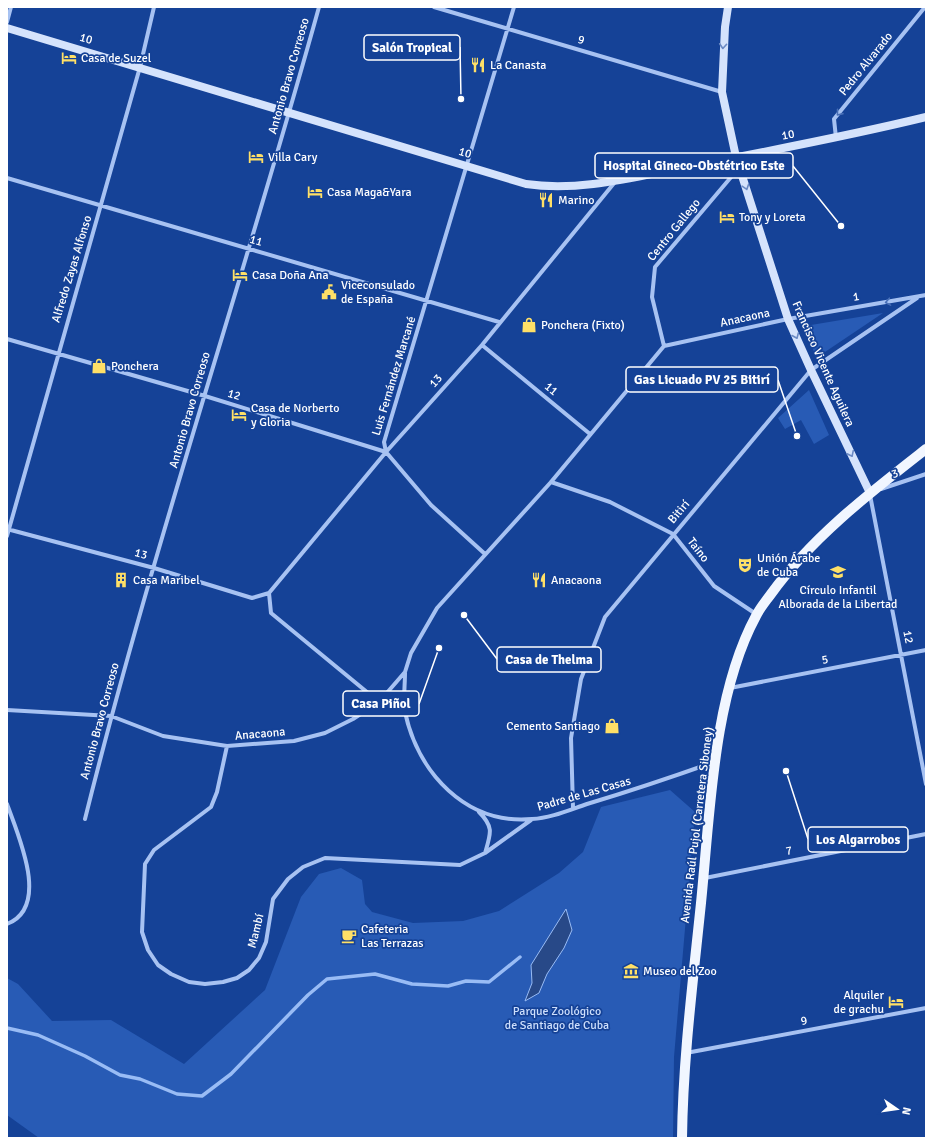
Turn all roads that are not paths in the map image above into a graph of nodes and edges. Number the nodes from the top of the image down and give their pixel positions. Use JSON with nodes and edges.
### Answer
{"nodes":[{"id":1,"x":11,"y":7,"type":"edge"},
{"id":2,"x":154,"y":7,"type":"edge"},
{"id":3,"x":319,"y":7,"type":"edge"},
{"id":4,"x":434,"y":7,"type":"edge"},
{"id":5,"x":514,"y":7,"type":"edge"},
{"id":6,"x":728,"y":7,"type":"edge"},
{"id":7,"x":925,"y":7,"type":"edge"},
{"id":8,"x":7,"y":22,"type":"edge"},
{"id":9,"x":7,"y":28,"type":"edge"},
{"id":10,"x":508,"y":28,"type":"junction"},
{"id":11,"x":140,"y":67,"type":"junction"},
{"id":12,"x":722,"y":92,"type":"junction"},
{"id":13,"x":289,"y":114,"type":"junction"},
{"id":14,"x":926,"y":117,"type":"edge"},
{"id":15,"x":836,"y":138,"type":"junction"},
{"id":16,"x":736,"y":157,"type":"junction"},
{"id":17,"x":466,"y":166,"type":"junction"},
{"id":18,"x":7,"y":178,"type":"edge"},
{"id":19,"x":617,"y":180,"type":"junction"},
{"id":20,"x":102,"y":205,"type":"junction"},
{"id":21,"x":248,"y":249,"type":"junction"},
{"id":22,"x":926,"y":295,"type":"edge"},
{"id":23,"x":919,"y":297,"type":"junction"},
{"id":24,"x":427,"y":301,"type":"junction"},
{"id":25,"x":788,"y":319,"type":"junction"},
{"id":26,"x":500,"y":322,"type":"junction"},
{"id":27,"x":7,"y":339,"type":"edge"},
{"id":28,"x":482,"y":345,"type":"junction"},
{"id":29,"x":664,"y":346,"type":"junction"},
{"id":30,"x":57,"y":355,"type":"junction"},
{"id":31,"x":811,"y":370,"type":"junction"},
{"id":32,"x":205,"y":396,"type":"junction"},
{"id":33,"x":590,"y":434,"type":"junction"},
{"id":34,"x":926,"y":449,"type":"edge"},
{"id":35,"x":386,"y":452,"type":"junction"},
{"id":36,"x":926,"y":474,"type":"edge"},
{"id":37,"x":551,"y":482,"type":"junction"},
{"id":38,"x":870,"y":493,"type":"junction"},
{"id":39,"x":8,"y":529,"type":"edge"},
{"id":40,"x":673,"y":534,"type":"junction"},
{"id":41,"x":7,"y":536,"type":"edge"},
{"id":42,"x":485,"y":554,"type":"junction"},
{"id":43,"x":154,"y":568,"type":"junction"},
{"id":44,"x":269,"y":594,"type":"junction"},
{"id":45,"x":756,"y":615,"type":"junction"},
{"id":46,"x":926,"y":650,"type":"edge"},
{"id":47,"x":901,"y":655,"type":"junction"},
{"id":48,"x":405,"y":672,"type":"junction"},
{"id":49,"x":728,"y":689,"type":"junction"},
{"id":50,"x":379,"y":702,"type":"junction"},
{"id":51,"x":7,"y":710,"type":"edge"},
{"id":52,"x":405,"y":710,"type":"junction"},
{"id":53,"x":111,"y":716,"type":"junction"},
{"id":54,"x":227,"y":746,"type":"junction"},
{"id":55,"x":716,"y":761,"type":"junction"},
{"id":56,"x":926,"y":784,"type":"edge"},
{"id":57,"x":7,"y":804,"type":"edge"},
{"id":58,"x":574,"y":808,"type":"junction"},
{"id":59,"x":479,"y":812,"type":"junction"},
{"id":60,"x":85,"y":819,"type":"dead end"},
{"id":61,"x":531,"y":820,"type":"junction"},
{"id":62,"x":926,"y":834,"type":"edge"},
{"id":63,"x":485,"y":853,"type":"junction"},
{"id":64,"x":704,"y":878,"type":"junction"},
{"id":65,"x":7,"y":924,"type":"edge"},
{"id":66,"x":926,"y":1008,"type":"edge"},
{"id":67,"x":686,"y":1053,"type":"junction"},
{"id":68,"x":682,"y":1138,"type":"edge"}],
"edges":[{"from":1,"to":8,"type":"street"},
{"from":2,"to":11,"type":"street","name":"Alfredo Zayas Alfonso"},
{"from":3,"to":13,"type":"street","name":"Antonio Bravo Correoso"},
{"from":4,"to":10,"type":"street","name":"9"},
{"from":5,"to":10,"type":"street","name":"Luis Fernández Marcané"},
{"from":6,"to":12,"type":"main road","name":"Francisco Vicente Aguilera","one_way":true},
{"from":7,"to":15,"type":"street","name":"Pedro Alvarado","one_way":true},
{"from":9,"to":11,"type":"main road","name":"10"},
{"from":10,"to":12,"type":"street","name":"9"},
{"from":10,"to":17,"type":"street","name":"Luis Fernández Marcané"},
{"from":11,"to":13,"type":"main road","name":"10"},
{"from":11,"to":20,"type":"street","name":"Alfredo Zayas Alfonso"},
{"from":12,"to":16,"type":"main road","name":"Francisco Vicente Aguilera"},
{"from":13,"to":17,"type":"main road","name":"10"},
{"from":13,"to":21,"type":"street","name":"Antonio Bravo Correoso"},
{"from":14,"to":15,"type":"main road","name":"10"},
{"from":15,"to":16,"type":"main road","name":"10"},
{"from":16,"to":19,"type":"main road","name":"10"},
{"from":16,"to":25,"type":"main road","name":"Francisco Vicente Aguilera","one_way":true},
{"from":16,"to":29,"type":"street","name":"Centro Gallego"},
{"from":17,"to":19,"type":"main road","name":"10"},
{"from":17,"to":24,"type":"street","name":"Luis Fernández Marcané"},
{"from":18,"to":20,"type":"street","name":"11"},
{"from":19,"to":26,"type":"street","name":"13"},
{"from":20,"to":21,"type":"street","name":"11"},
{"from":20,"to":30,"type":"street","name":"Alfredo Zayas Alfonso"},
{"from":21,"to":24,"type":"street","name":"11"},
{"from":21,"to":32,"type":"street","name":"Antonio Bravo Correoso"},
{"from":22,"to":23,"type":"street","name":"1"},
{"from":23,"to":25,"type":"street","name":"1","one_way":true},
{"from":23,"to":31,"type":"street","name":"Bitirí"},
{"from":24,"to":26,"type":"street","name":"11"},
{"from":24,"to":35,"type":"street","name":"Luis Fernández Marcané"},
{"from":25,"to":29,"type":"street","name":"Anacaona"},
{"from":25,"to":31,"type":"main road","name":"Francisco Vicente Aguilera","one_way":true},
{"from":26,"to":28,"type":"street","name":"13"},
{"from":27,"to":30,"type":"street","name":"12"},
{"from":28,"to":33,"type":"street","name":"11"},
{"from":28,"to":35,"type":"street","name":"13"},
{"from":29,"to":33,"type":"street","name":"Anacaona"},
{"from":30,"to":32,"type":"street","name":"12"},
{"from":30,"to":39,"type":"street","name":"Alfredo Zayas Alfonso"},
{"from":31,"to":38,"type":"main road","name":"Francisco Vicente Aguilera","one_way":true},
{"from":31,"to":40,"type":"street","name":"Bitirí"},
{"from":32,"to":35,"type":"street","name":"12"},
{"from":32,"to":43,"type":"street","name":"Antonio Bravo Correoso"},
{"from":33,"to":37,"type":"street","name":"Anacaona"},
{"from":34,"to":38,"type":"main road","name":"Avenida Raúl Pujol (Carretera Siboney)"},
{"from":35,"to":42,"type":"street"},
{"from":35,"to":44,"type":"street","name":"13"},
{"from":36,"to":38,"type":"street","name":"3"},
{"from":37,"to":40,"type":"street","name":"Taíno"},
{"from":37,"to":42,"type":"street","name":"Anacaona"},
{"from":38,"to":45,"type":"main road","name":"Avenida Raúl Pujol (Carretera Siboney)"},
{"from":38,"to":47,"type":"street","name":"12"},
{"from":39,"to":41,"type":"street","name":"Alfredo Zayas Alfonso"},
{"from":39,"to":43,"type":"street","name":"13"},
{"from":40,"to":45,"type":"street","name":"Taíno"},
{"from":40,"to":58,"type":"street","name":"Bitirí"},
{"from":42,"to":48,"type":"street","name":"Anacaona"},
{"from":43,"to":44,"type":"street","name":"13"},
{"from":43,"to":53,"type":"street","name":"Antonio Bravo Correoso"},
{"from":44,"to":50,"type":"street"},
{"from":45,"to":49,"type":"main road","name":"Avenida Raúl Pujol (Carretera Siboney)"},
{"from":46,"to":47,"type":"street","name":"5"},
{"from":47,"to":49,"type":"street","name":"5"},
{"from":47,"to":56,"type":"street","name":"12"},
{"from":48,"to":50,"type":"street","name":"Anacaona"},
{"from":48,"to":52,"type":"street","name":"Padre de Las Casas"},
{"from":49,"to":55,"type":"main road","name":"Avenida Raúl Pujol (Carretera Siboney)"},
{"from":50,"to":52,"type":"street"},
{"from":50,"to":54,"type":"street","name":"Anacaona"},
{"from":51,"to":53,"type":"street","name":"Anacaona"},
{"from":52,"to":59,"type":"street","name":"Padre de Las Casas"},
{"from":53,"to":54,"type":"street","name":"Anacaona"},
{"from":53,"to":60,"type":"street","name":"Antonio Bravo Correoso"},
{"from":54,"to":63,"type":"street","name":"Mambí"},
{"from":55,"to":58,"type":"street","name":"Padre de Las Casas"},
{"from":55,"to":64,"type":"main road","name":"Avenida Raúl Pujol (Carretera Siboney)"},
{"from":57,"to":65,"type":"street"},
{"from":58,"to":61,"type":"street","name":"Padre de Las Casas"},
{"from":59,"to":61,"type":"street","name":"Padre de Las Casas"},
{"from":59,"to":63,"type":"street"},
{"from":61,"to":63,"type":"street","name":"Mambí"},
{"from":62,"to":64,"type":"street","name":"7"},
{"from":64,"to":67,"type":"main road","name":"Avenida Raúl Pujol (Carretera Siboney)"},
{"from":66,"to":67,"type":"street","name":"9"},
{"from":67,"to":68,"type":"main road","name":"Avenida Raúl Pujol (Carretera Siboney)"}]}
